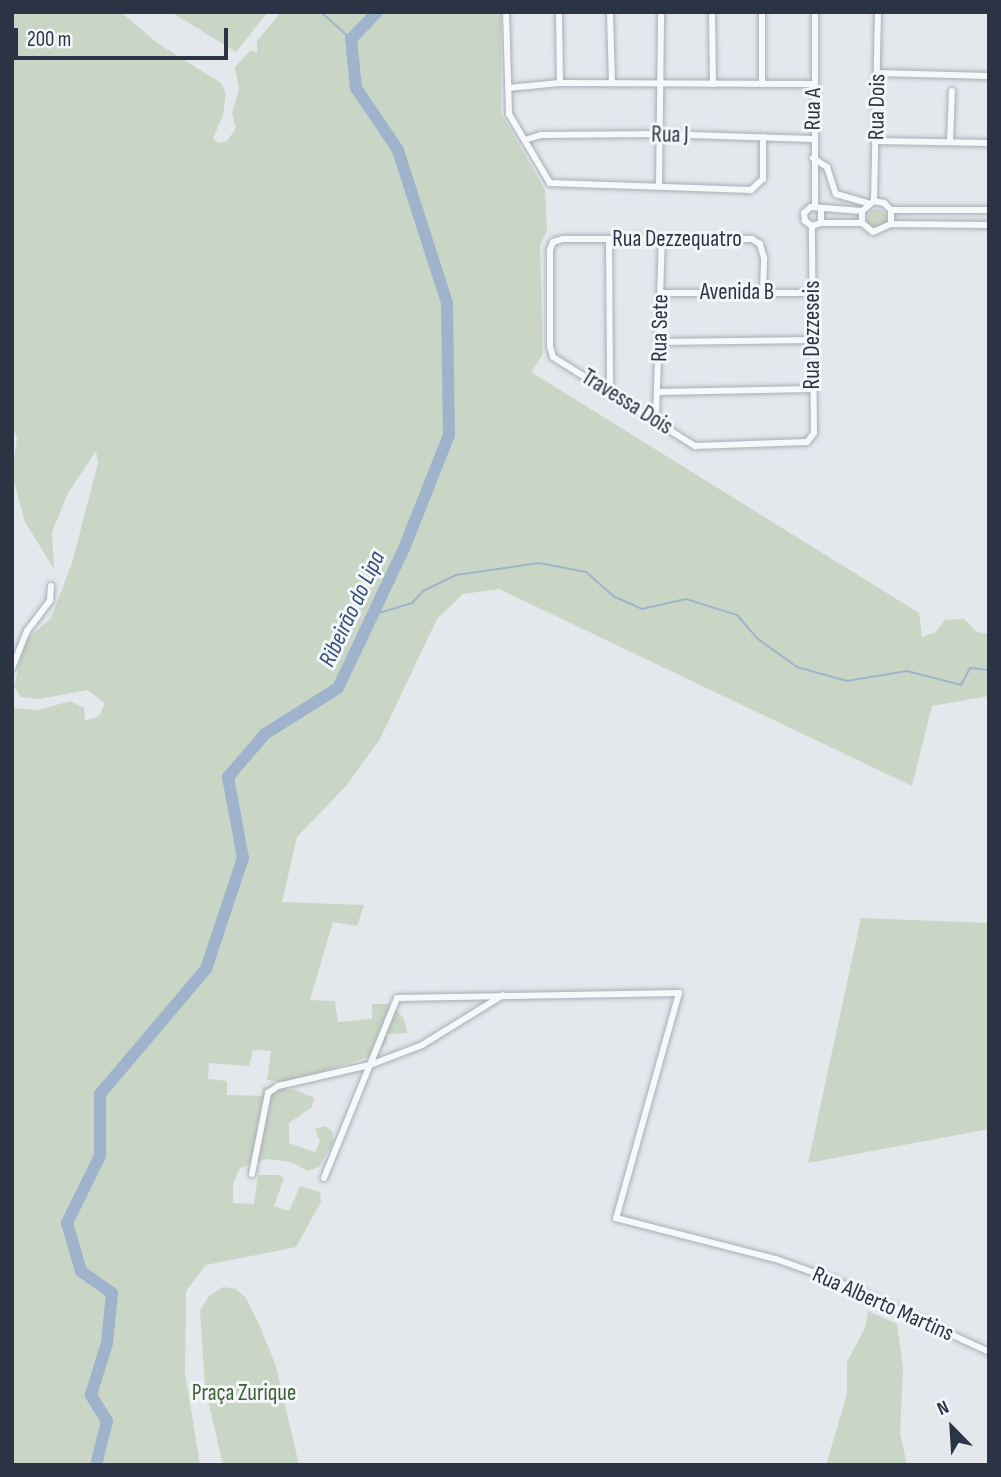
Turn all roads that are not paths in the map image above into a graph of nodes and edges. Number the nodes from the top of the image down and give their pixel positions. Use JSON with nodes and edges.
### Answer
{"nodes":[{"id":1,"x":506,"y":12,"type":"edge"},
{"id":2,"x":559,"y":12,"type":"edge"},
{"id":3,"x":610,"y":12,"type":"edge"},
{"id":4,"x":661,"y":12,"type":"edge"},
{"id":5,"x":712,"y":12,"type":"edge"},
{"id":6,"x":762,"y":12,"type":"edge"},
{"id":7,"x":815,"y":12,"type":"edge"},
{"id":8,"x":878,"y":12,"type":"edge"},
{"id":9,"x":878,"y":73,"type":"junction"},
{"id":10,"x":989,"y":76,"type":"edge"},
{"id":11,"x":560,"y":83,"type":"junction"},
{"id":12,"x":612,"y":83,"type":"junction"},
{"id":13,"x":713,"y":84,"type":"junction"},
{"id":14,"x":762,"y":84,"type":"junction"},
{"id":15,"x":813,"y":84,"type":"junction"},
{"id":16,"x":661,"y":85,"type":"junction"},
{"id":17,"x":508,"y":88,"type":"junction"},
{"id":18,"x":952,"y":91,"type":"dead end"},
{"id":19,"x":659,"y":134,"type":"junction"},
{"id":20,"x":763,"y":136,"type":"junction"},
{"id":21,"x":528,"y":139,"type":"junction"},
{"id":22,"x":812,"y":139,"type":"junction"},
{"id":23,"x":876,"y":141,"type":"junction"},
{"id":24,"x":950,"y":142,"type":"junction"},
{"id":25,"x":989,"y":144,"type":"edge"},
{"id":26,"x":813,"y":158,"type":"junction"},
{"id":27,"x":659,"y":186,"type":"junction"},
{"id":28,"x":871,"y":202,"type":"junction"},
{"id":29,"x":818,"y":208,"type":"junction"},
{"id":30,"x":989,"y":210,"type":"edge"},
{"id":31,"x":862,"y":211,"type":"junction"},
{"id":32,"x":891,"y":211,"type":"junction"},
{"id":33,"x":821,"y":223,"type":"junction"},
{"id":34,"x":862,"y":223,"type":"junction"},
{"id":35,"x":891,"y":224,"type":"junction"},
{"id":36,"x":989,"y":225,"type":"edge"},
{"id":37,"x":812,"y":226,"type":"junction"},
{"id":38,"x":662,"y":238,"type":"junction"},
{"id":39,"x":609,"y":239,"type":"junction"},
{"id":40,"x":550,"y":250,"type":"joint"},
{"id":41,"x":763,"y":291,"type":"junction"},
{"id":42,"x":660,"y":293,"type":"junction"},
{"id":43,"x":813,"y":293,"type":"junction"},
{"id":44,"x":811,"y":340,"type":"junction"},
{"id":45,"x":660,"y":342,"type":"junction"},
{"id":46,"x":811,"y":389,"type":"junction"},
{"id":47,"x":610,"y":390,"type":"junction"},
{"id":48,"x":659,"y":392,"type":"junction"},
{"id":49,"x":656,"y":418,"type":"junction"},
{"id":50,"x":807,"y":442,"type":"joint"},
{"id":51,"x":51,"y":586,"type":"dead end"},
{"id":52,"x":12,"y":668,"type":"edge"},
{"id":53,"x":507,"y":993,"type":"junction"},
{"id":54,"x":370,"y":1065,"type":"junction"},
{"id":55,"x":251,"y":1174,"type":"dead end"},
{"id":56,"x":324,"y":1178,"type":"dead end"},
{"id":57,"x":989,"y":1352,"type":"edge"}],
"edges":[{"from":1,"to":17,"type":"street"},
{"from":2,"to":11,"type":"street"},
{"from":3,"to":12,"type":"street"},
{"from":4,"to":16,"type":"street"},
{"from":5,"to":13,"type":"street"},
{"from":6,"to":14,"type":"street"},
{"from":7,"to":15,"type":"street","name":"Rua A"},
{"from":8,"to":9,"type":"street","name":"Rua Dois"},
{"from":9,"to":10,"type":"street"},
{"from":9,"to":23,"type":"street","name":"Rua Dois"},
{"from":11,"to":12,"type":"street"},
{"from":11,"to":17,"type":"street"},
{"from":12,"to":16,"type":"street"},
{"from":13,"to":14,"type":"street"},
{"from":13,"to":16,"type":"street"},
{"from":14,"to":15,"type":"street"},
{"from":15,"to":22,"type":"street","name":"Rua A"},
{"from":16,"to":19,"type":"street"},
{"from":17,"to":21,"type":"street"},
{"from":18,"to":24,"type":"street"},
{"from":19,"to":20,"type":"street","name":"Rua J"},
{"from":19,"to":21,"type":"street","name":"Rua J"},
{"from":19,"to":27,"type":"street"},
{"from":20,"to":22,"type":"street","name":"Rua J"},
{"from":20,"to":27,"type":"street"},
{"from":21,"to":27,"type":"street"},
{"from":22,"to":26,"type":"street","name":"Rua A"},
{"from":23,"to":24,"type":"street"},
{"from":23,"to":28,"type":"street","name":"Rua Dois"},
{"from":24,"to":25,"type":"street"},
{"from":26,"to":28,"type":"street"},
{"from":26,"to":29,"type":"street","name":"Rua A"},
{"from":28,"to":31,"type":"street"},
{"from":28,"to":32,"type":"street"},
{"from":29,"to":31,"type":"street"},
{"from":29,"to":33,"type":"street"},
{"from":29,"to":37,"type":"street","name":"Rua Dezzeseis"},
{"from":30,"to":32,"type":"street"},
{"from":31,"to":34,"type":"street"},
{"from":32,"to":35,"type":"street"},
{"from":33,"to":34,"type":"street"},
{"from":33,"to":37,"type":"street"},
{"from":34,"to":35,"type":"street"},
{"from":35,"to":36,"type":"street"},
{"from":37,"to":43,"type":"street","name":"Rua Dezzeseis"},
{"from":38,"to":39,"type":"street","name":"Rua Dezzequatro"},
{"from":38,"to":41,"type":"street","name":"Rua Dezzequatro"},
{"from":38,"to":42,"type":"street","name":"Rua Sete"},
{"from":39,"to":40,"type":"street","name":"Rua Dezzequatro"},
{"from":39,"to":47,"type":"street"},
{"from":40,"to":47,"type":"street","name":"Travessa Dois"},
{"from":41,"to":42,"type":"street","name":"Avenida B"},
{"from":41,"to":43,"type":"street","name":"Avenida B"},
{"from":42,"to":45,"type":"street","name":"Rua Sete"},
{"from":43,"to":44,"type":"street","name":"Rua Dezzeseis"},
{"from":44,"to":45,"type":"street"},
{"from":44,"to":46,"type":"street","name":"Rua Dezzeseis"},
{"from":45,"to":48,"type":"street","name":"Rua Sete"},
{"from":46,"to":48,"type":"street"},
{"from":46,"to":50,"type":"street","name":"Rua Dezzeseis"},
{"from":47,"to":49,"type":"street","name":"Travessa Dois"},
{"from":48,"to":49,"type":"street","name":"Rua Sete"},
{"from":49,"to":50,"type":"street","name":"Travessa Dois"},
{"from":51,"to":52,"type":"street"},
{"from":53,"to":54,"type":"street"},
{"from":53,"to":54,"type":"street"},
{"from":53,"to":57,"type":"street","name":"Rua Alberto Martins"},
{"from":54,"to":55,"type":"street"},
{"from":54,"to":56,"type":"street"}]}
